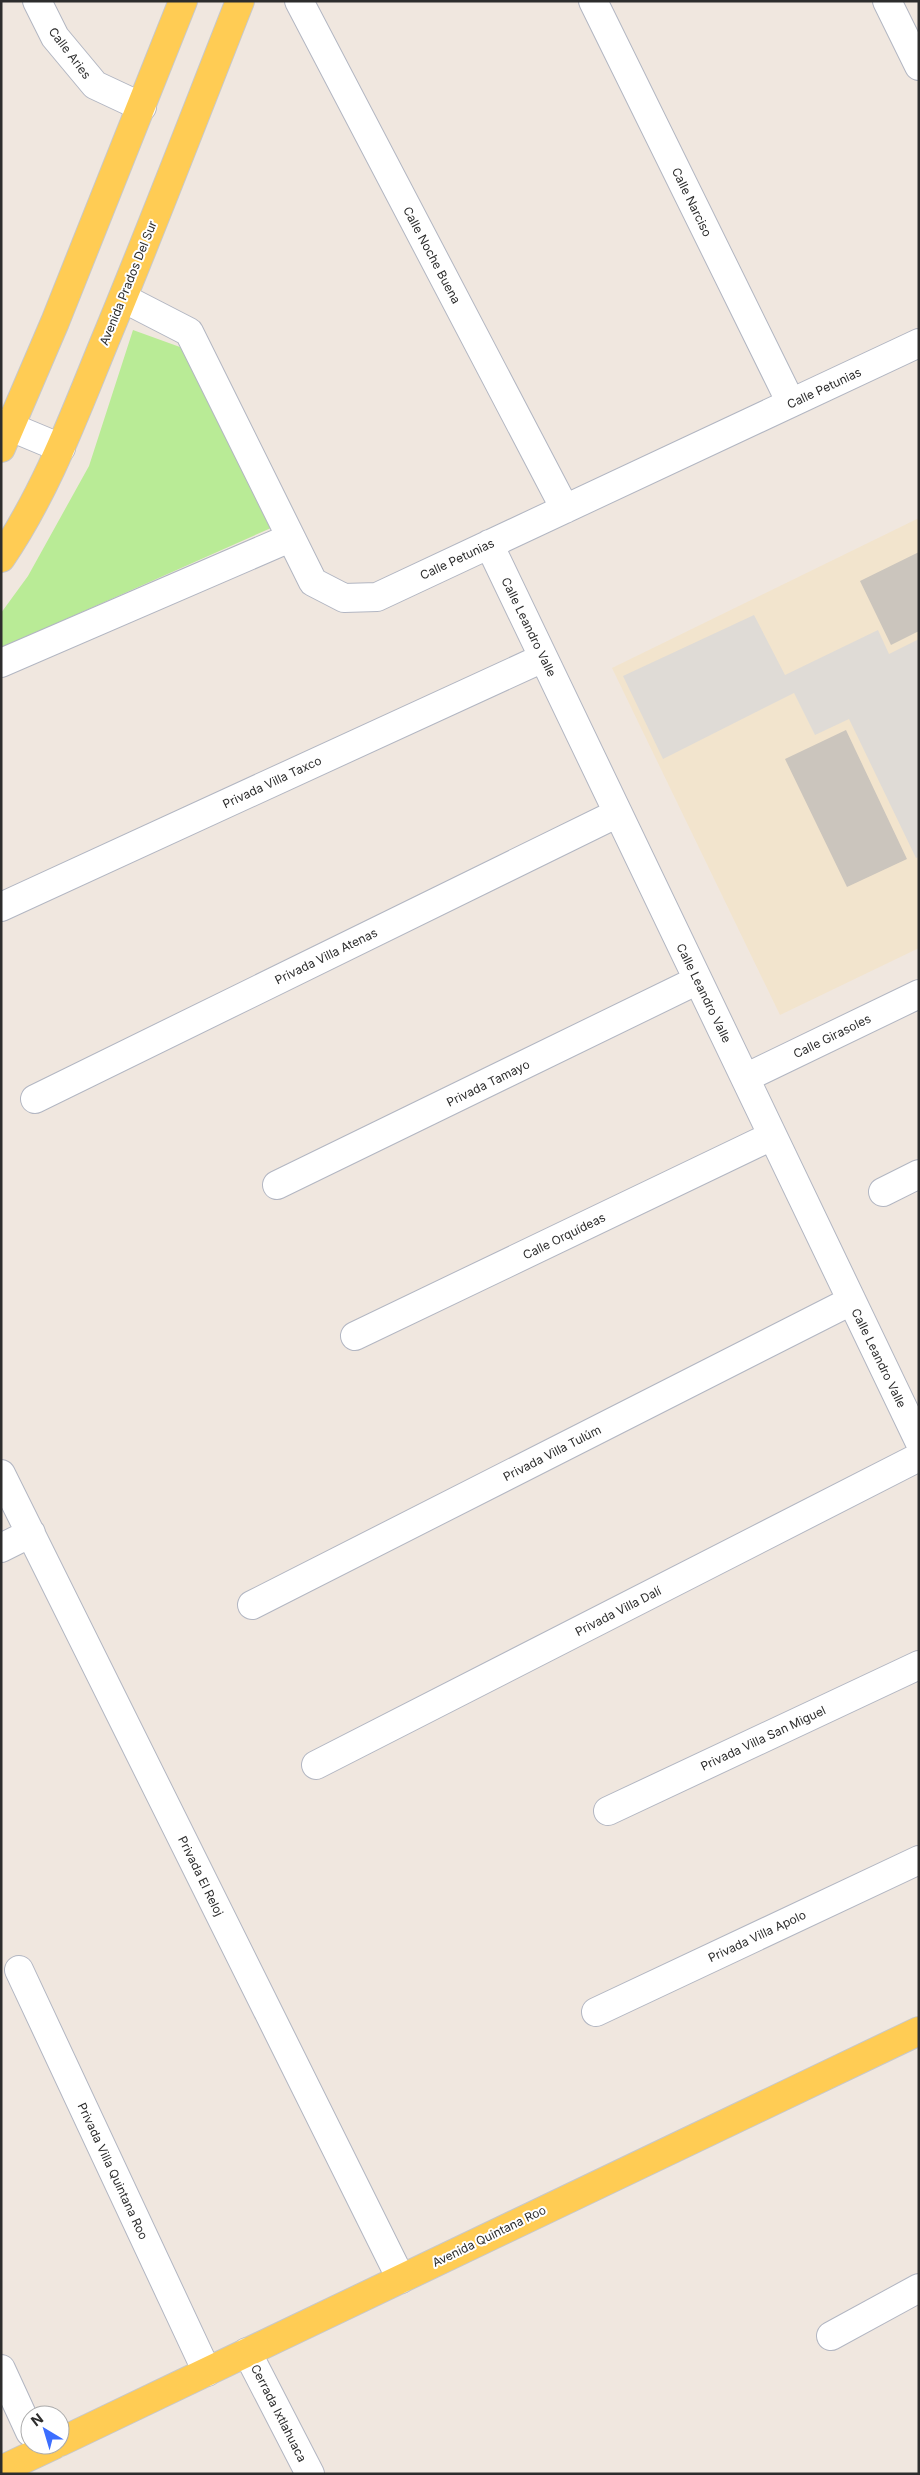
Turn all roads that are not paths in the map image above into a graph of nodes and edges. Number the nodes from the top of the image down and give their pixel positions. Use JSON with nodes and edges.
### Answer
{"nodes":[{"id":1,"x":37,"y":1,"type":"edge"},
{"id":2,"x":183,"y":1,"type":"edge"},
{"id":3,"x":240,"y":1,"type":"edge"},
{"id":4,"x":299,"y":1,"type":"edge"},
{"id":5,"x":593,"y":1,"type":"edge"},
{"id":6,"x":887,"y":1,"type":"edge"},
{"id":7,"x":919,"y":66,"type":"edge"},
{"id":8,"x":142,"y":107,"type":"junction"},
{"id":9,"x":123,"y":298,"type":"junction"},
{"id":10,"x":919,"y":343,"type":"edge"},
{"id":11,"x":791,"y":403,"type":"junction"},
{"id":12,"x":5,"y":433,"type":"edge"},
{"id":13,"x":61,"y":448,"type":"junction"},
{"id":14,"x":565,"y":509,"type":"junction"},
{"id":15,"x":290,"y":538,"type":"junction"},
{"id":16,"x":489,"y":544,"type":"junction"},
{"id":17,"x":1,"y":558,"type":"edge"},
{"id":18,"x":543,"y":658,"type":"junction"},
{"id":19,"x":1,"y":663,"type":"edge"},
{"id":20,"x":618,"y":813,"type":"junction"},
{"id":21,"x":1,"y":907,"type":"edge"},
{"id":22,"x":698,"y":980,"type":"junction"},
{"id":23,"x":919,"y":994,"type":"edge"},
{"id":24,"x":745,"y":1078,"type":"junction"},
{"id":25,"x":35,"y":1099,"type":"dead end"},
{"id":26,"x":772,"y":1136,"type":"junction"},
{"id":27,"x":919,"y":1174,"type":"edge"},
{"id":28,"x":277,"y":1185,"type":"dead end"},
{"id":29,"x":883,"y":1192,"type":"dead end"},
{"id":30,"x":852,"y":1301,"type":"junction"},
{"id":31,"x":355,"y":1336,"type":"dead end"},
{"id":32,"x":919,"y":1442,"type":"edge"},
{"id":33,"x":919,"y":1457,"type":"edge"},
{"id":34,"x":1,"y":1474,"type":"edge"},
{"id":35,"x":31,"y":1533,"type":"junction"},
{"id":36,"x":1,"y":1548,"type":"edge"},
{"id":37,"x":252,"y":1605,"type":"dead end"},
{"id":38,"x":919,"y":1665,"type":"edge"},
{"id":39,"x":316,"y":1764,"type":"dead end"},
{"id":40,"x":608,"y":1811,"type":"dead end"},
{"id":41,"x":919,"y":1860,"type":"edge"},
{"id":42,"x":19,"y":1970,"type":"dead end"},
{"id":43,"x":596,"y":2012,"type":"dead end"},
{"id":44,"x":919,"y":2031,"type":"edge"},
{"id":45,"x":401,"y":2279,"type":"junction"},
{"id":46,"x":919,"y":2288,"type":"edge"},
{"id":47,"x":831,"y":2336,"type":"dead end"},
{"id":48,"x":247,"y":2352,"type":"junction"},
{"id":49,"x":1,"y":2368,"type":"edge"},
{"id":50,"x":206,"y":2372,"type":"junction"},
{"id":51,"x":22,"y":2405,"type":"edge"},
{"id":52,"x":70,"y":2432,"type":"edge"},
{"id":53,"x":25,"y":2455,"type":"edge"},
{"id":54,"x":1,"y":2470,"type":"edge"},
{"id":55,"x":310,"y":2474,"type":"edge"}],
"edges":[{"from":1,"to":8,"type":"street","name":"Calle Aries"},
{"from":2,"to":8,"type":"main road"},
{"from":3,"to":9,"type":"main road","name":"Avenida Prados Del Sur"},
{"from":4,"to":14,"type":"street","name":"Calle Noche Buena"},
{"from":5,"to":11,"type":"street","name":"Calle Narciso"},
{"from":6,"to":7,"type":"street"},
{"from":8,"to":12,"type":"main road"},
{"from":9,"to":13,"type":"main road","name":"Avenida Prados Del Sur"},
{"from":9,"to":15,"type":"street","name":"Calle Petunias"},
{"from":10,"to":11,"type":"street","name":"Calle Petunias"},
{"from":11,"to":14,"type":"street","name":"Calle Petunias"},
{"from":12,"to":13,"type":"street"},
{"from":13,"to":17,"type":"main road","name":"Avenida Prados Del Sur"},
{"from":14,"to":16,"type":"street","name":"Calle Petunias"},
{"from":15,"to":16,"type":"street","name":"Calle Petunias"},
{"from":15,"to":19,"type":"street"},
{"from":16,"to":18,"type":"street","name":"Calle Leandro Valle"},
{"from":18,"to":20,"type":"street","name":"Calle Leandro Valle"},
{"from":18,"to":21,"type":"street","name":"Privada Villa Taxco"},
{"from":20,"to":22,"type":"street","name":"Calle Leandro Valle"},
{"from":20,"to":25,"type":"street","name":"Privada Villa Atenas"},
{"from":22,"to":24,"type":"street","name":"Calle Leandro Valle"},
{"from":22,"to":28,"type":"street","name":"Privada Tamayo"},
{"from":23,"to":24,"type":"street","name":"Calle Girasoles"},
{"from":24,"to":26,"type":"street","name":"Calle Leandro Valle"},
{"from":26,"to":30,"type":"street","name":"Calle Leandro Valle"},
{"from":26,"to":31,"type":"street","name":"Calle Orquídeas"},
{"from":27,"to":29,"type":"street"},
{"from":30,"to":32,"type":"street","name":"Calle Leandro Valle"},
{"from":30,"to":37,"type":"street","name":"Privada Villa Tulúm"},
{"from":33,"to":39,"type":"street","name":"Privada Villa Dalí"},
{"from":34,"to":35,"type":"street","name":"Privada El Reloj"},
{"from":35,"to":36,"type":"street"},
{"from":35,"to":45,"type":"street","name":"Privada El Reloj"},
{"from":38,"to":40,"type":"street","name":"Privada Villa San Miguel"},
{"from":41,"to":43,"type":"street","name":"Privada Villa Apolo"},
{"from":42,"to":50,"type":"street","name":"Privada Villa Quintana Roo"},
{"from":44,"to":45,"type":"main road","name":"Avenida Quintana Roo"},
{"from":45,"to":48,"type":"main road","name":"Avenida Quintana Roo"},
{"from":46,"to":47,"type":"street"},
{"from":48,"to":50,"type":"main road","name":"Avenida Quintana Roo"},
{"from":48,"to":55,"type":"street","name":"Cerrada Ixtlahuaca"},
{"from":49,"to":51,"type":"street"},
{"from":50,"to":52,"type":"main road","name":"Avenida Quintana Roo"},
{"from":53,"to":54,"type":"main road","name":"Avenida Quintana Roo"}]}
